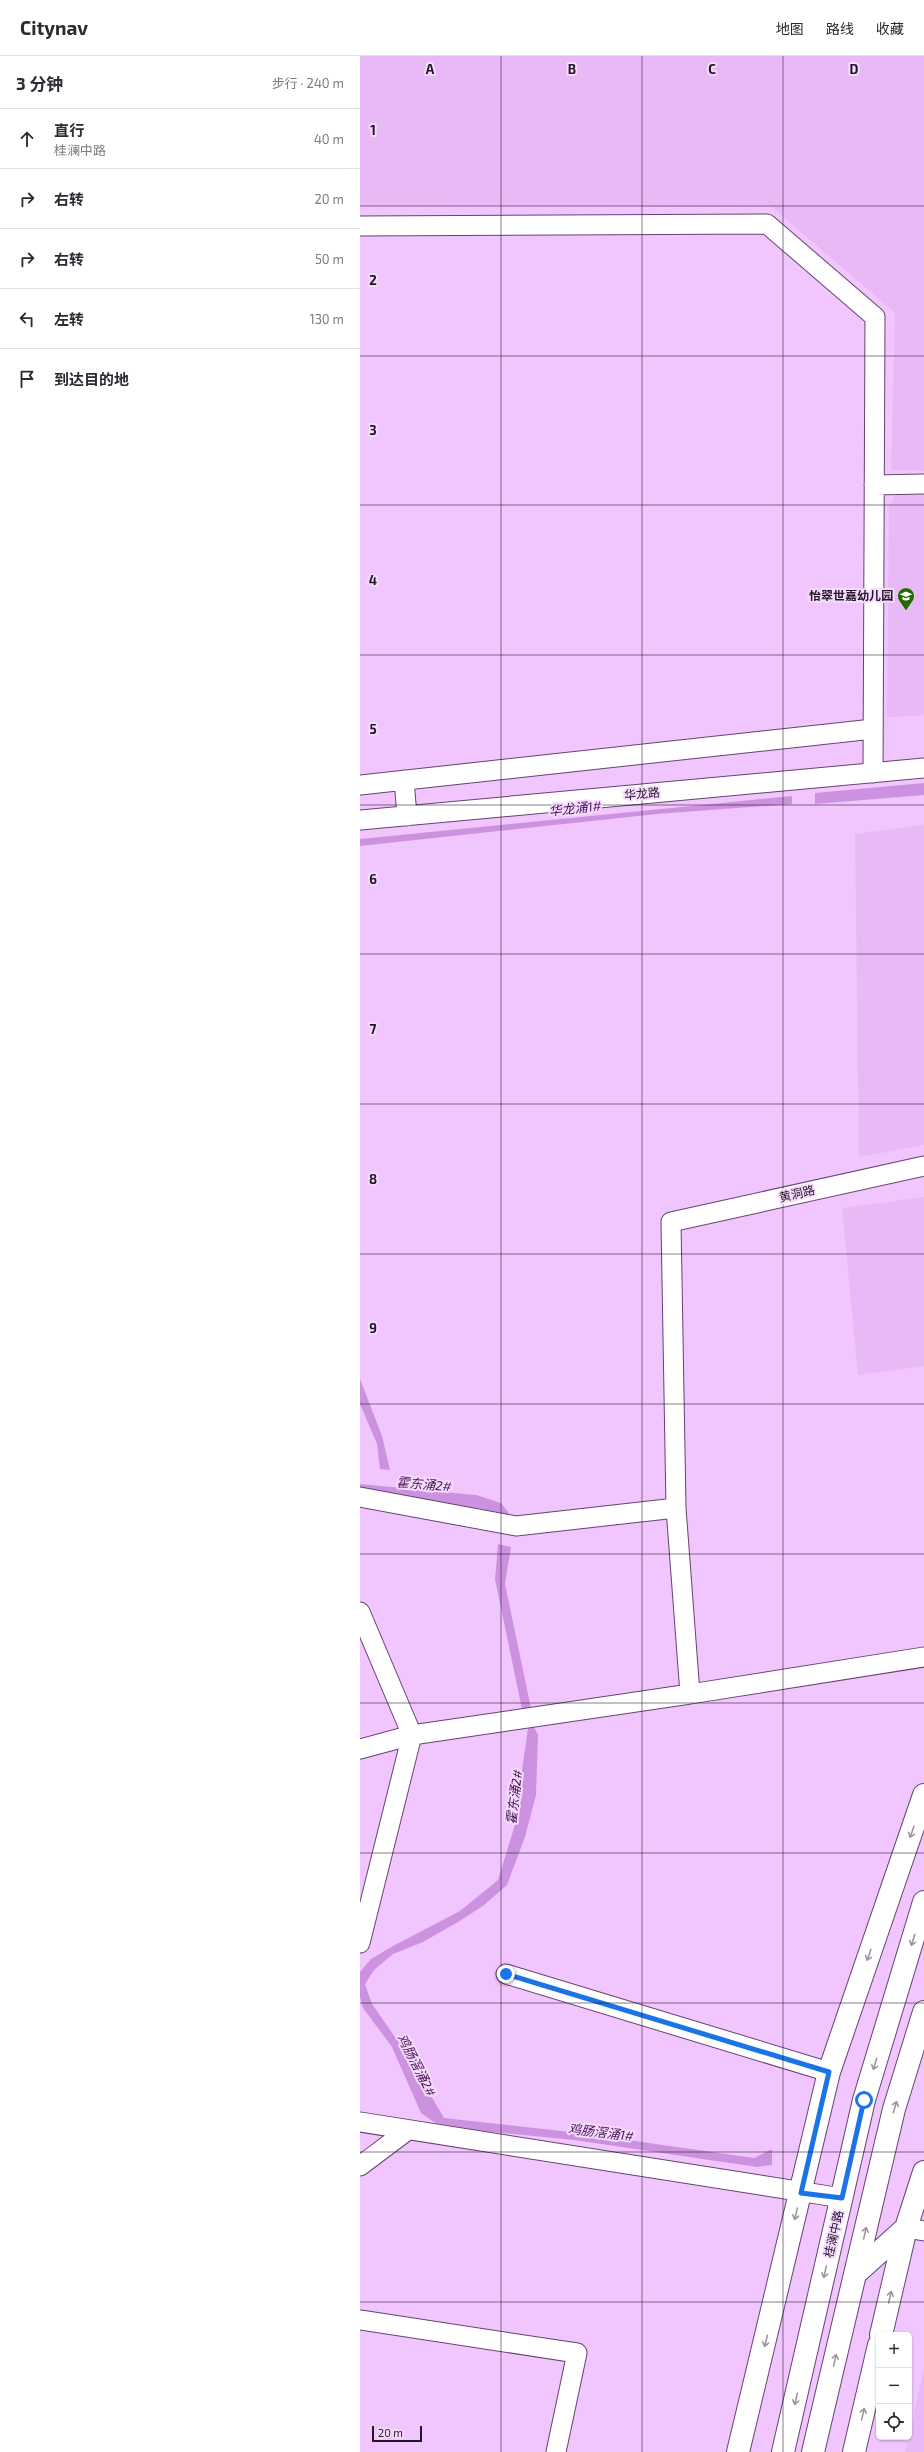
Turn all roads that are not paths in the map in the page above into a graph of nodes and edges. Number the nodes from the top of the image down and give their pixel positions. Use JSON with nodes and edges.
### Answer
{"nodes":[{"id":1,"x":360,"y":226,"type":"edge"},
{"id":2,"x":874,"y":484,"type":"junction"},
{"id":3,"x":924,"y":484,"type":"edge"},
{"id":4,"x":873,"y":729,"type":"junction"},
{"id":5,"x":924,"y":768,"type":"edge"},
{"id":6,"x":873,"y":773,"type":"junction"},
{"id":7,"x":404,"y":780,"type":"junction"},
{"id":8,"x":360,"y":785,"type":"edge"},
{"id":9,"x":407,"y":816,"type":"junction"},
{"id":10,"x":360,"y":820,"type":"edge"},
{"id":11,"x":924,"y":1166,"type":"edge"},
{"id":12,"x":360,"y":1496,"type":"edge"},
{"id":13,"x":676,"y":1508,"type":"junction"},
{"id":14,"x":360,"y":1612,"type":"edge"},
{"id":15,"x":924,"y":1657,"type":"edge"},
{"id":16,"x":690,"y":1694,"type":"junction"},
{"id":17,"x":412,"y":1735,"type":"junction"},
{"id":18,"x":360,"y":1749,"type":"edge"},
{"id":19,"x":924,"y":1795,"type":"edge"},
{"id":20,"x":924,"y":1902,"type":"edge"},
{"id":21,"x":360,"y":1943,"type":"edge"},
{"id":22,"x":506,"y":1974,"type":"dead end"},
{"id":23,"x":924,"y":2012,"type":"edge"},
{"id":24,"x":829,"y":2072,"type":"junction"},
{"id":25,"x":360,"y":2122,"type":"edge"},
{"id":26,"x":408,"y":2130,"type":"junction"},
{"id":27,"x":360,"y":2166,"type":"edge"},
{"id":28,"x":924,"y":2172,"type":"edge"},
{"id":29,"x":801,"y":2193,"type":"junction"},
{"id":30,"x":842,"y":2198,"type":"junction"},
{"id":31,"x":915,"y":2229,"type":"edge"},
{"id":32,"x":855,"y":2274,"type":"junction"},
{"id":33,"x":360,"y":2320,"type":"edge"},
{"id":34,"x":882,"y":2332,"type":"edge"},
{"id":35,"x":876,"y":2358,"type":"edge"},
{"id":36,"x":556,"y":2452,"type":"edge"},
{"id":37,"x":738,"y":2452,"type":"edge"},
{"id":38,"x":783,"y":2452,"type":"edge"},
{"id":39,"x":813,"y":2452,"type":"edge"},
{"id":40,"x":854,"y":2452,"type":"edge"}],
"edges":[{"from":1,"to":2,"type":"street"},
{"from":2,"to":3,"type":"street"},
{"from":2,"to":4,"type":"street"},
{"from":4,"to":6,"type":"street"},
{"from":4,"to":7,"type":"street"},
{"from":5,"to":6,"type":"street","name":"华龙路"},
{"from":6,"to":9,"type":"street","name":"华龙路"},
{"from":7,"to":8,"type":"street"},
{"from":7,"to":9,"type":"street"},
{"from":9,"to":10,"type":"street","name":"华龙路"},
{"from":11,"to":13,"type":"street","name":"黄洞路"},
{"from":12,"to":13,"type":"street"},
{"from":13,"to":16,"type":"street"},
{"from":14,"to":17,"type":"street"},
{"from":15,"to":16,"type":"street"},
{"from":16,"to":17,"type":"street"},
{"from":17,"to":18,"type":"street"},
{"from":17,"to":21,"type":"street"},
{"from":19,"to":24,"type":"main road","one_way":true},
{"from":20,"to":30,"type":"main road","name":"桂澜中路","one_way":true},
{"from":22,"to":24,"type":"street"},
{"from":32,"to":23,"type":"main road","one_way":true},
{"from":24,"to":29,"type":"main road"},
{"from":25,"to":26,"type":"street"},
{"from":26,"to":27,"type":"street"},
{"from":26,"to":29,"type":"street"},
{"from":28,"to":31,"type":"main road"},
{"from":29,"to":30,"type":"street"},
{"from":29,"to":37,"type":"main road","one_way":true},
{"from":30,"to":38,"type":"main road","name":"桂澜中路","one_way":true},
{"from":31,"to":32,"type":"main road"},
{"from":34,"to":31,"type":"main road","one_way":true},
{"from":39,"to":32,"type":"main road","one_way":true},
{"from":33,"to":36,"type":"street"},
{"from":40,"to":35,"type":"main road","one_way":true}]}
